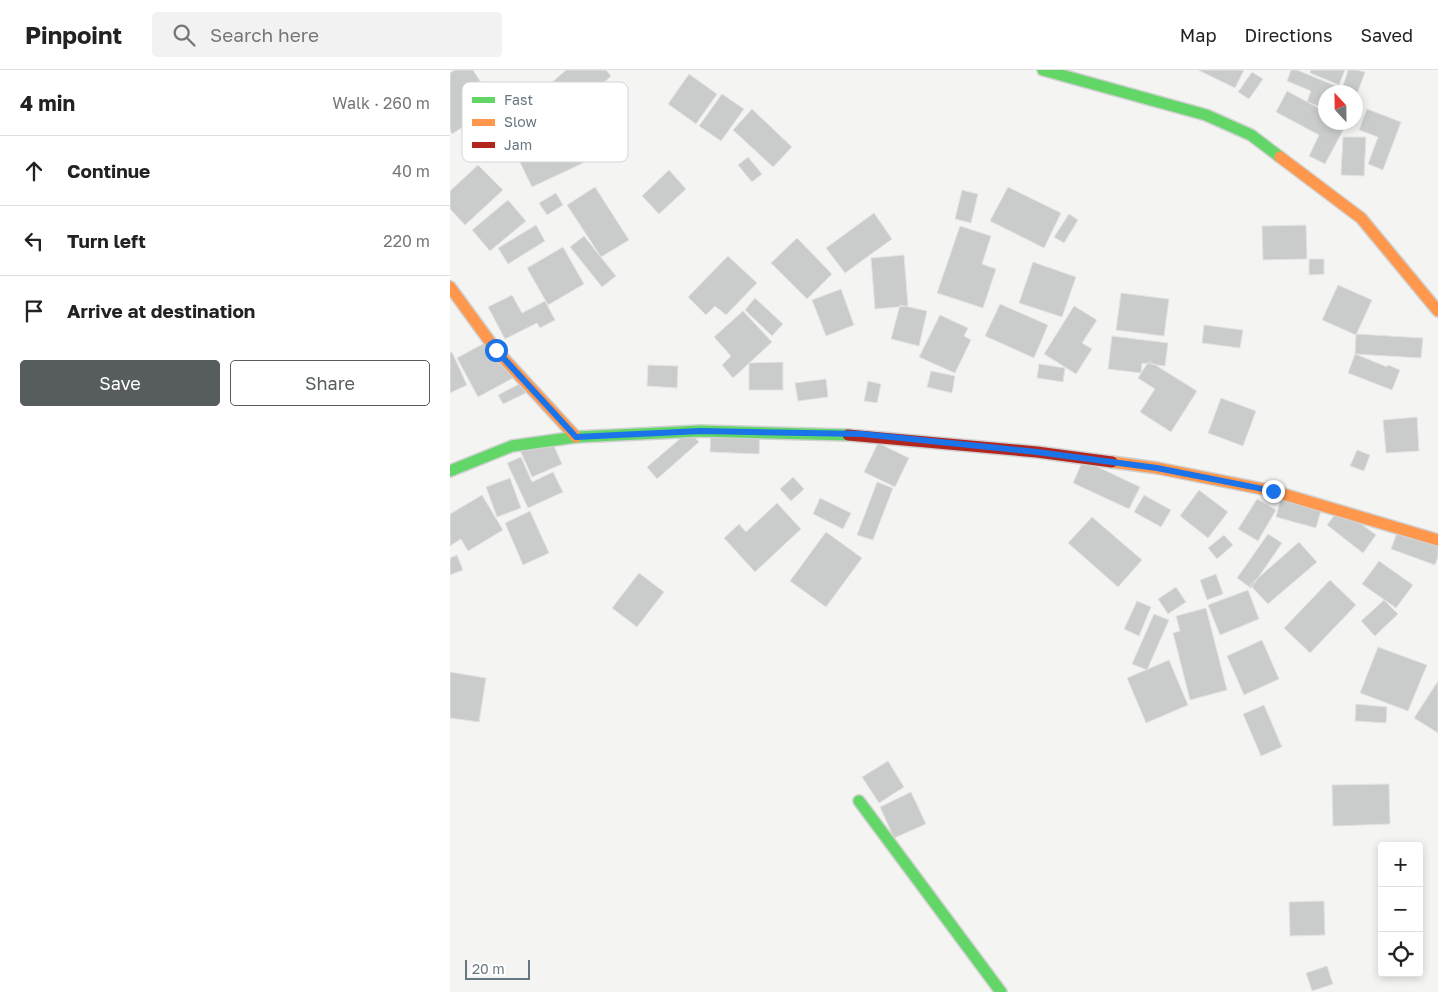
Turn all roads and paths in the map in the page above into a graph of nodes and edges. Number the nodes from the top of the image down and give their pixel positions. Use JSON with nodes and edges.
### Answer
{"nodes":[{"id":1,"x":1043,"y":70,"type":"edge"},
{"id":2,"x":450,"y":287,"type":"edge"},
{"id":3,"x":1438,"y":311,"type":"edge"},
{"id":4,"x":576,"y":437,"type":"junction"},
{"id":5,"x":450,"y":471,"type":"edge"},
{"id":6,"x":1438,"y":540,"type":"edge"},
{"id":7,"x":859,"y":801,"type":"dead end"},
{"id":8,"x":1001,"y":992,"type":"edge"}],
"edges":[{"from":1,"to":3,"type":"street"},
{"from":2,"to":4,"type":"street"},
{"from":4,"to":5,"type":"street"},
{"from":4,"to":6,"type":"street"},
{"from":7,"to":8,"type":"street"}]}
